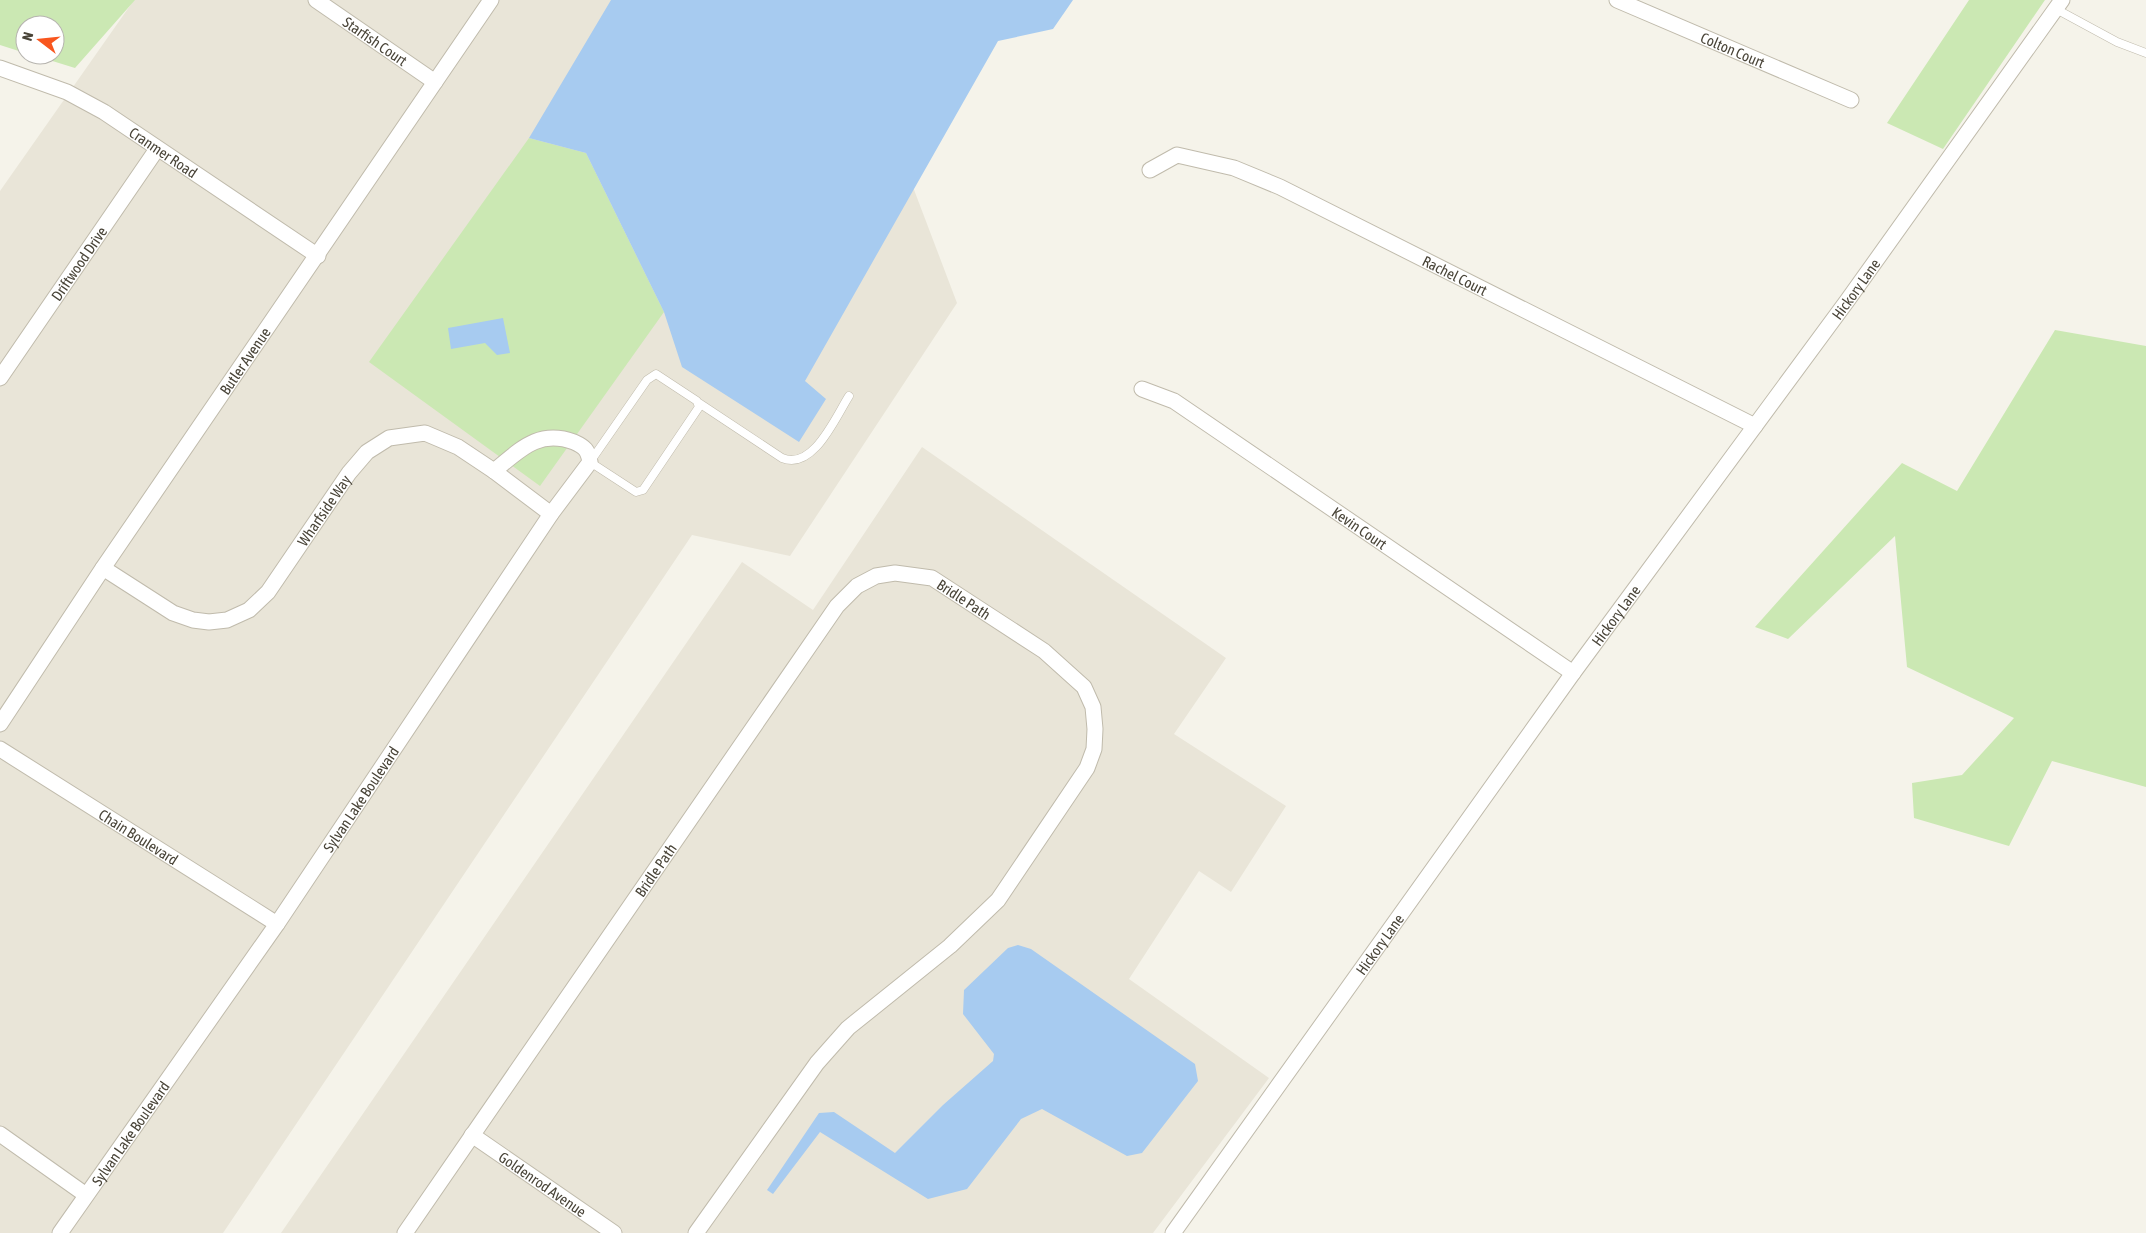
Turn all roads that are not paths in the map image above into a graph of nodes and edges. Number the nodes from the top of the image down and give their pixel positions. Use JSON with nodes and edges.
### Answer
{"nodes":[{"id":1,"x":316,"y":0,"type":"edge"},
{"id":2,"x":491,"y":0,"type":"edge"},
{"id":3,"x":1617,"y":0,"type":"edge"},
{"id":4,"x":2059,"y":4,"type":"edge"},
{"id":5,"x":2146,"y":53,"type":"edge"},
{"id":6,"x":0,"y":68,"type":"edge"},
{"id":7,"x":434,"y":82,"type":"junction"},
{"id":8,"x":1851,"y":100,"type":"dead end"},
{"id":9,"x":158,"y":149,"type":"junction"},
{"id":10,"x":1150,"y":170,"type":"dead end"},
{"id":11,"x":318,"y":256,"type":"junction"},
{"id":12,"x":0,"y":378,"type":"edge"},
{"id":13,"x":1142,"y":389,"type":"dead end"},
{"id":14,"x":849,"y":396,"type":"dead end"},
{"id":15,"x":699,"y":403,"type":"junction"},
{"id":16,"x":1755,"y":426,"type":"junction"},
{"id":17,"x":590,"y":462,"type":"junction"},
{"id":18,"x":494,"y":471,"type":"junction"},
{"id":19,"x":551,"y":514,"type":"junction"},
{"id":20,"x":103,"y":568,"type":"junction"},
{"id":21,"x":1572,"y":673,"type":"junction"},
{"id":22,"x":0,"y":724,"type":"edge"},
{"id":23,"x":0,"y":749,"type":"edge"},
{"id":24,"x":277,"y":924,"type":"junction"},
{"id":25,"x":0,"y":1134,"type":"edge"},
{"id":26,"x":472,"y":1135,"type":"junction"},
{"id":27,"x":86,"y":1195,"type":"junction"},
{"id":28,"x":60,"y":1233,"type":"edge"},
{"id":29,"x":405,"y":1233,"type":"edge"},
{"id":30,"x":614,"y":1233,"type":"edge"},
{"id":31,"x":696,"y":1233,"type":"edge"},
{"id":32,"x":1173,"y":1233,"type":"edge"}],
"edges":[{"from":1,"to":7,"type":"street","name":"Starfish Court"},
{"from":2,"to":7,"type":"street","name":"Butler Avenue"},
{"from":3,"to":8,"type":"street","name":"Colton Court"},
{"from":4,"to":5,"type":"lane"},
{"from":4,"to":16,"type":"street","name":"Hickory Lane"},
{"from":6,"to":9,"type":"street","name":"Cranmer Road"},
{"from":7,"to":11,"type":"street","name":"Butler Avenue"},
{"from":9,"to":11,"type":"street","name":"Cranmer Road"},
{"from":9,"to":12,"type":"street","name":"Driftwood Drive"},
{"from":10,"to":16,"type":"street","name":"Rachel Court"},
{"from":11,"to":20,"type":"street","name":"Butler Avenue"},
{"from":13,"to":21,"type":"street","name":"Kevin Court"},
{"from":14,"to":15,"type":"lane"},
{"from":15,"to":17,"type":"lane"},
{"from":15,"to":17,"type":"lane"},
{"from":16,"to":21,"type":"street","name":"Hickory Lane"},
{"from":17,"to":18,"type":"street"},
{"from":17,"to":19,"type":"street","name":"Sylvan Lake Boulevard"},
{"from":18,"to":19,"type":"street","name":"Wharfside Way"},
{"from":18,"to":20,"type":"street","name":"Wharfside Way"},
{"from":19,"to":24,"type":"street","name":"Sylvan Lake Boulevard"},
{"from":20,"to":22,"type":"street","name":"Butler Avenue"},
{"from":21,"to":32,"type":"street","name":"Hickory Lane"},
{"from":23,"to":24,"type":"street","name":"Chain Boulevard"},
{"from":24,"to":27,"type":"street","name":"Sylvan Lake Boulevard"},
{"from":25,"to":27,"type":"street"},
{"from":26,"to":29,"type":"street","name":"Bridle Path"},
{"from":26,"to":30,"type":"street","name":"Goldenrod Avenue"},
{"from":26,"to":31,"type":"street","name":"Bridle Path"},
{"from":27,"to":28,"type":"street","name":"Sylvan Lake Boulevard"}]}
